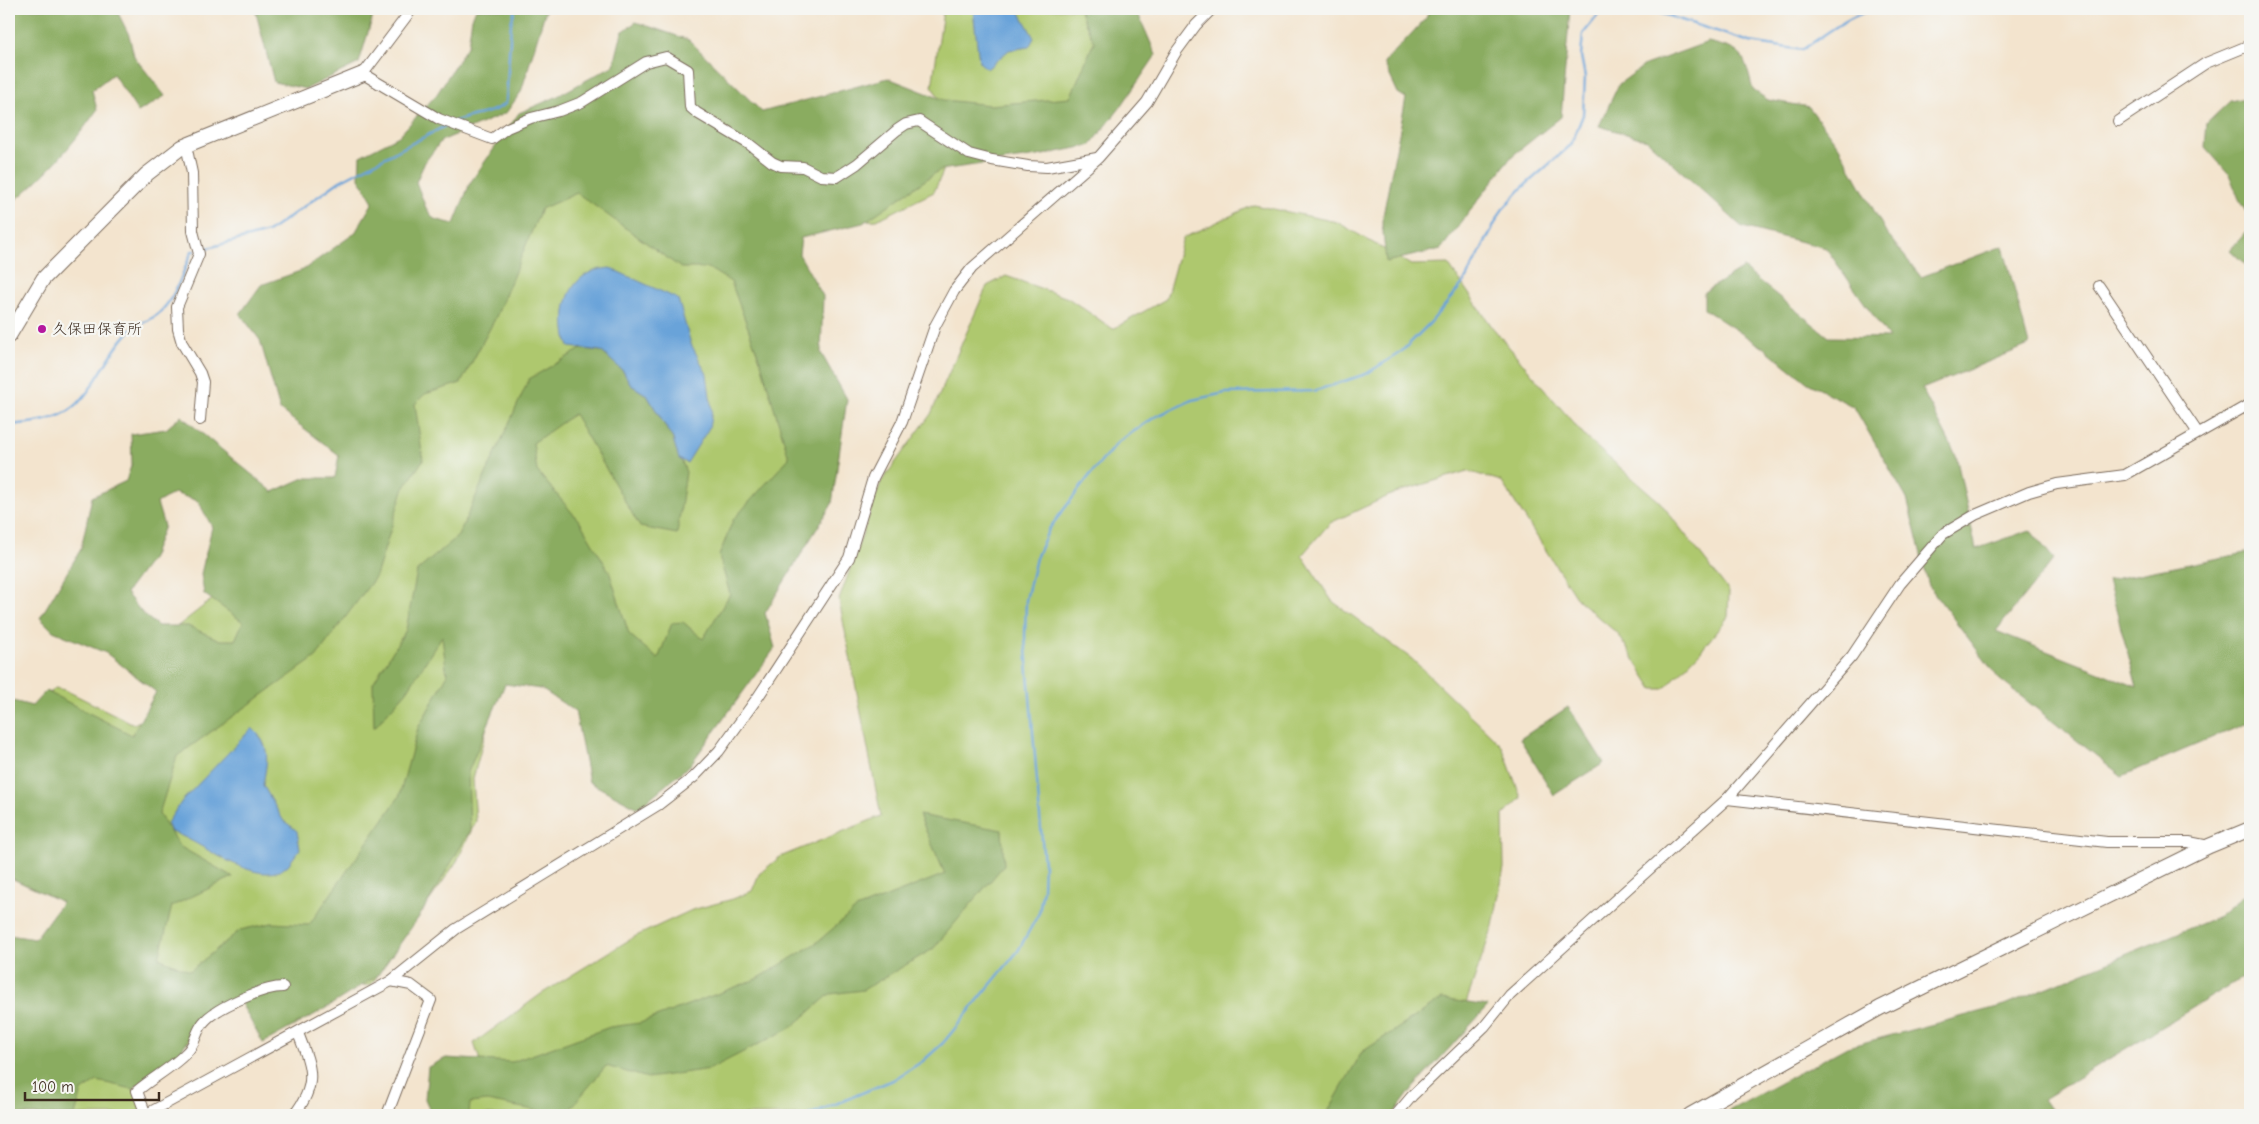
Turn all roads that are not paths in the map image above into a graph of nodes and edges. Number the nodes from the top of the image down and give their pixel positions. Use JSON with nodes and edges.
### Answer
{"nodes":[{"id":1,"x":412,"y":9,"type":"edge"},
{"id":2,"x":1212,"y":9,"type":"edge"},
{"id":3,"x":2250,"y":45,"type":"edge"},
{"id":4,"x":363,"y":74,"type":"junction"},
{"id":5,"x":2118,"y":121,"type":"dead end"},
{"id":6,"x":186,"y":145,"type":"junction"},
{"id":7,"x":1098,"y":158,"type":"junction"},
{"id":8,"x":2099,"y":286,"type":"dead end"},
{"id":9,"x":9,"y":336,"type":"edge"},
{"id":10,"x":2250,"y":404,"type":"edge"},
{"id":11,"x":200,"y":420,"type":"dead end"},
{"id":12,"x":2198,"y":433,"type":"junction"},
{"id":13,"x":1727,"y":799,"type":"junction"},
{"id":14,"x":2250,"y":829,"type":"edge"},
{"id":15,"x":2209,"y":846,"type":"junction"},
{"id":16,"x":391,"y":982,"type":"junction"},
{"id":17,"x":283,"y":986,"type":"dead end"},
{"id":18,"x":298,"y":1033,"type":"junction"},
{"id":19,"x":146,"y":1115,"type":"edge"},
{"id":20,"x":294,"y":1115,"type":"edge"},
{"id":21,"x":387,"y":1115,"type":"edge"},
{"id":22,"x":1396,"y":1115,"type":"edge"},
{"id":23,"x":1690,"y":1115,"type":"edge"}],
"edges":[{"from":1,"to":4,"type":"street"},
{"from":2,"to":7,"type":"street"},
{"from":3,"to":5,"type":"street"},
{"from":4,"to":6,"type":"street"},
{"from":4,"to":7,"type":"street"},
{"from":6,"to":9,"type":"street"},
{"from":6,"to":11,"type":"street"},
{"from":7,"to":16,"type":"street"},
{"from":8,"to":12,"type":"street"},
{"from":10,"to":12,"type":"street"},
{"from":12,"to":13,"type":"street"},
{"from":13,"to":15,"type":"street"},
{"from":13,"to":22,"type":"street"},
{"from":14,"to":15,"type":"street"},
{"from":15,"to":23,"type":"street"},
{"from":16,"to":18,"type":"street"},
{"from":16,"to":21,"type":"street"},
{"from":17,"to":19,"type":"street"},
{"from":18,"to":19,"type":"street"},
{"from":18,"to":20,"type":"street"}]}
